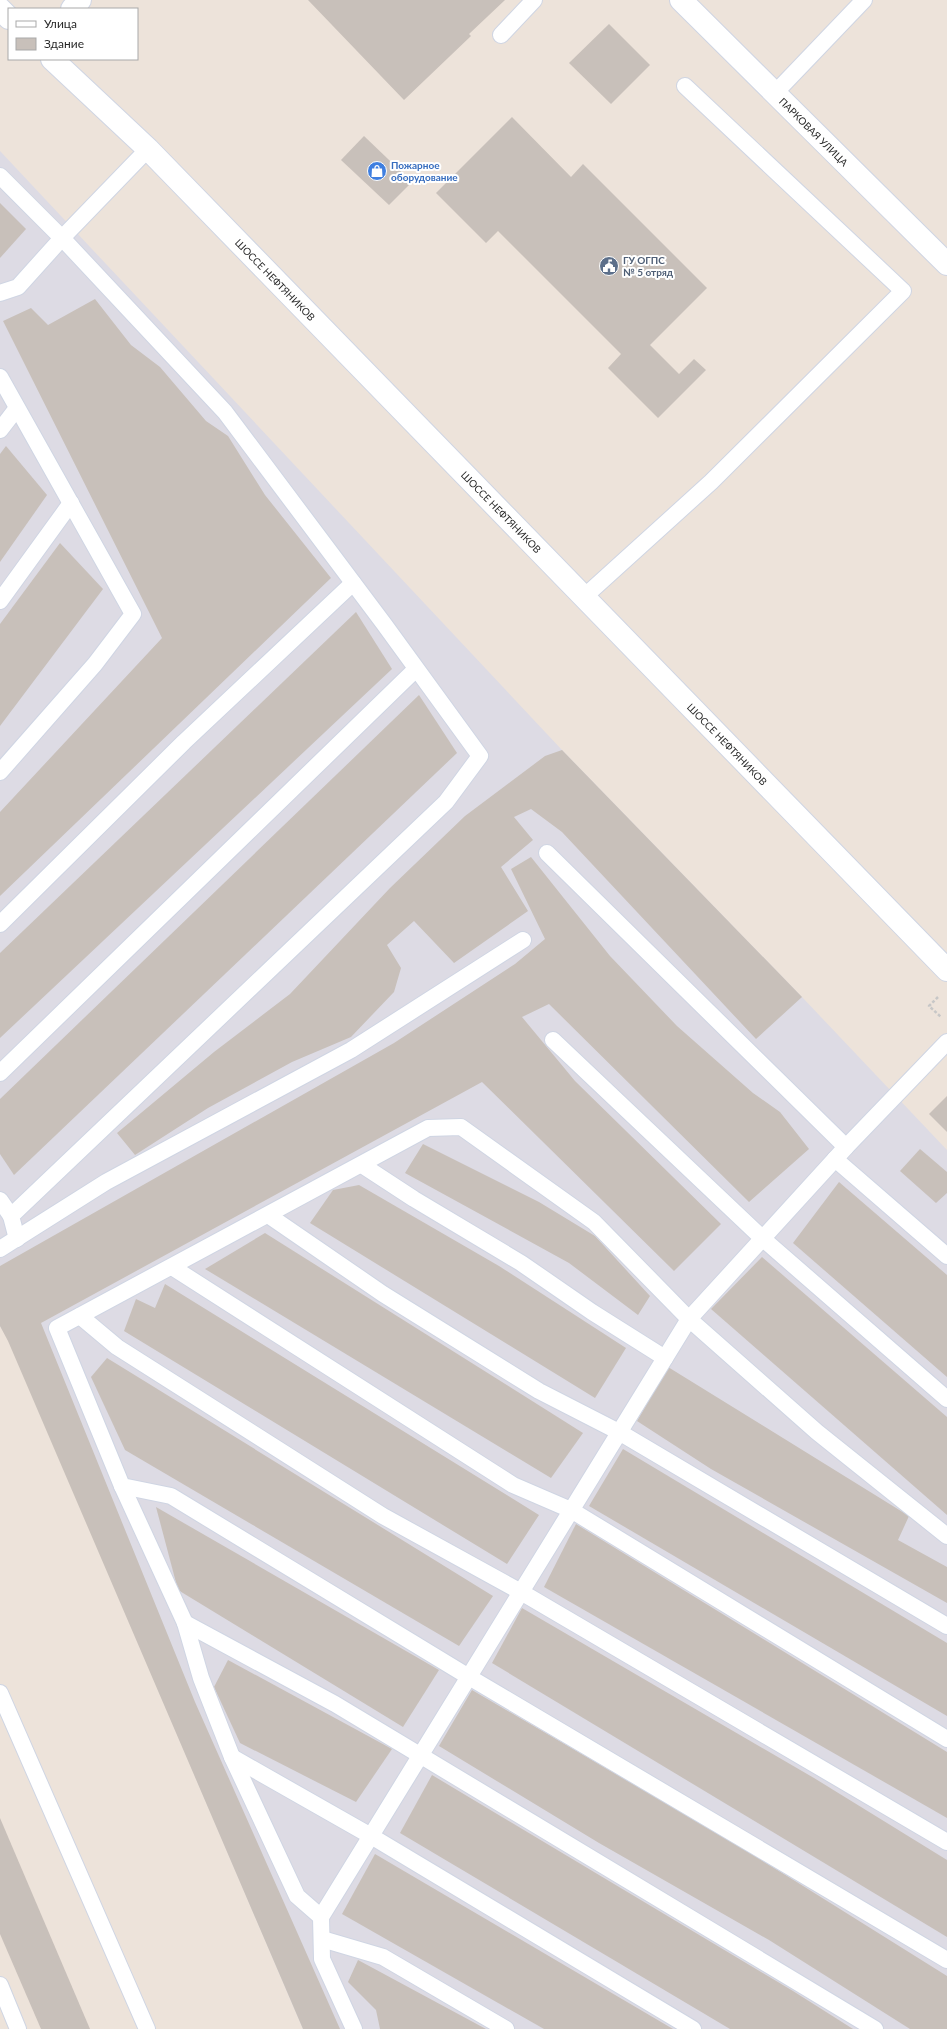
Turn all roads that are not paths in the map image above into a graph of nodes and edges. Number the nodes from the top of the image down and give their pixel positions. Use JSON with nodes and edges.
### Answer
{"nodes":[{"id":1,"x":80,"y":0,"type":"edge"},
{"id":2,"x":534,"y":0,"type":"edge"},
{"id":3,"x":681,"y":0,"type":"edge"},
{"id":4,"x":864,"y":0,"type":"edge"},
{"id":5,"x":73,"y":8,"type":"edge"},
{"id":6,"x":0,"y":9,"type":"edge"},
{"id":7,"x":8,"y":17,"type":"edge"},
{"id":8,"x":501,"y":35,"type":"dead end"},
{"id":9,"x":53,"y":60,"type":"edge"},
{"id":10,"x":685,"y":86,"type":"dead end"},
{"id":11,"x":775,"y":93,"type":"junction"},
{"id":12,"x":148,"y":149,"type":"junction"},
{"id":13,"x":0,"y":176,"type":"edge"},
{"id":14,"x":62,"y":238,"type":"junction"},
{"id":15,"x":947,"y":264,"type":"edge"},
{"id":16,"x":0,"y":293,"type":"edge"},
{"id":17,"x":0,"y":377,"type":"edge"},
{"id":18,"x":17,"y":408,"type":"junction"},
{"id":19,"x":0,"y":430,"type":"edge"},
{"id":20,"x":71,"y":503,"type":"junction"},
{"id":21,"x":353,"y":583,"type":"junction"},
{"id":22,"x":584,"y":597,"type":"junction"},
{"id":23,"x":0,"y":601,"type":"edge"},
{"id":24,"x":416,"y":669,"type":"junction"},
{"id":25,"x":0,"y":772,"type":"edge"},
{"id":26,"x":547,"y":853,"type":"dead end"},
{"id":27,"x":0,"y":924,"type":"edge"},
{"id":28,"x":522,"y":940,"type":"dead end"},
{"id":29,"x":947,"y":970,"type":"edge"},
{"id":30,"x":553,"y":1040,"type":"dead end"},
{"id":31,"x":947,"y":1042,"type":"edge"},
{"id":32,"x":0,"y":1073,"type":"edge"},
{"id":33,"x":841,"y":1153,"type":"junction"},
{"id":34,"x":362,"y":1164,"type":"junction"},
{"id":35,"x":0,"y":1200,"type":"edge"},
{"id":36,"x":268,"y":1215,"type":"junction"},
{"id":37,"x":10,"y":1216,"type":"junction"},
{"id":38,"x":762,"y":1238,"type":"junction"},
{"id":39,"x":17,"y":1239,"type":"junction"},
{"id":40,"x":0,"y":1249,"type":"edge"},
{"id":41,"x":947,"y":1256,"type":"edge"},
{"id":42,"x":172,"y":1267,"type":"junction"},
{"id":43,"x":80,"y":1316,"type":"junction"},
{"id":44,"x":689,"y":1319,"type":"junction"},
{"id":45,"x":666,"y":1358,"type":"junction"},
{"id":46,"x":947,"y":1399,"type":"edge"},
{"id":47,"x":619,"y":1432,"type":"junction"},
{"id":48,"x":122,"y":1486,"type":"junction"},
{"id":49,"x":571,"y":1510,"type":"junction"},
{"id":50,"x":947,"y":1536,"type":"edge"},
{"id":51,"x":521,"y":1592,"type":"junction"},
{"id":52,"x":185,"y":1622,"type":"junction"},
{"id":53,"x":947,"y":1626,"type":"edge"},
{"id":54,"x":468,"y":1677,"type":"junction"},
{"id":55,"x":0,"y":1693,"type":"edge"},
{"id":56,"x":947,"y":1739,"type":"edge"},
{"id":57,"x":421,"y":1754,"type":"junction"},
{"id":58,"x":232,"y":1757,"type":"junction"},
{"id":59,"x":371,"y":1836,"type":"junction"},
{"id":60,"x":947,"y":1842,"type":"edge"},
{"id":61,"x":321,"y":1917,"type":"junction"},
{"id":62,"x":322,"y":1939,"type":"junction"},
{"id":63,"x":947,"y":1960,"type":"edge"},
{"id":64,"x":0,"y":1985,"type":"edge"},
{"id":65,"x":18,"y":2029,"type":"edge"},
{"id":66,"x":147,"y":2029,"type":"edge"},
{"id":67,"x":354,"y":2029,"type":"edge"},
{"id":68,"x":506,"y":2029,"type":"edge"},
{"id":69,"x":694,"y":2029,"type":"edge"},
{"id":70,"x":875,"y":2029,"type":"edge"}],
"edges":[{"from":1,"to":5,"type":"main road"},
{"from":2,"to":8,"type":"lane"},
{"from":3,"to":11,"type":"main road","name":"ПАРКОВАЯ УЛИЦА"},
{"from":4,"to":11,"type":"lane"},
{"from":6,"to":7,"type":"main road"},
{"from":9,"to":12,"type":"main road","name":"ШОССЕ НЕФТЯНИКОВ"},
{"from":10,"to":22,"type":"lane"},
{"from":11,"to":15,"type":"main road","name":"ПАРКОВАЯ УЛИЦА"},
{"from":12,"to":14,"type":"lane"},
{"from":12,"to":22,"type":"main road","name":"ШОССЕ НЕФТЯНИКОВ"},
{"from":13,"to":14,"type":"lane"},
{"from":14,"to":16,"type":"lane"},
{"from":14,"to":21,"type":"lane"},
{"from":17,"to":18,"type":"lane"},
{"from":18,"to":19,"type":"lane"},
{"from":18,"to":20,"type":"lane"},
{"from":20,"to":23,"type":"lane"},
{"from":20,"to":25,"type":"lane"},
{"from":21,"to":24,"type":"lane"},
{"from":21,"to":27,"type":"lane"},
{"from":22,"to":29,"type":"main road","name":"ШОССЕ НЕФТЯНИКОВ"},
{"from":24,"to":32,"type":"lane"},
{"from":24,"to":37,"type":"lane"},
{"from":26,"to":33,"type":"lane"},
{"from":28,"to":39,"type":"lane"},
{"from":30,"to":38,"type":"lane"},
{"from":31,"to":33,"type":"lane"},
{"from":33,"to":38,"type":"lane"},
{"from":33,"to":41,"type":"lane"},
{"from":34,"to":36,"type":"lane"},
{"from":34,"to":44,"type":"lane"},
{"from":34,"to":45,"type":"lane"},
{"from":35,"to":37,"type":"lane"},
{"from":36,"to":42,"type":"lane"},
{"from":36,"to":47,"type":"lane"},
{"from":37,"to":39,"type":"lane"},
{"from":38,"to":44,"type":"lane"},
{"from":38,"to":46,"type":"lane"},
{"from":39,"to":40,"type":"lane"},
{"from":42,"to":43,"type":"lane"},
{"from":42,"to":49,"type":"lane"},
{"from":43,"to":48,"type":"lane"},
{"from":43,"to":51,"type":"lane"},
{"from":44,"to":45,"type":"lane"},
{"from":44,"to":50,"type":"lane"},
{"from":45,"to":47,"type":"lane"},
{"from":47,"to":49,"type":"lane"},
{"from":47,"to":53,"type":"lane"},
{"from":48,"to":52,"type":"lane"},
{"from":48,"to":54,"type":"lane"},
{"from":49,"to":51,"type":"lane"},
{"from":49,"to":56,"type":"lane"},
{"from":51,"to":54,"type":"lane"},
{"from":51,"to":60,"type":"lane"},
{"from":52,"to":57,"type":"lane"},
{"from":52,"to":58,"type":"lane"},
{"from":54,"to":57,"type":"lane"},
{"from":54,"to":63,"type":"lane"},
{"from":55,"to":66,"type":"lane"},
{"from":57,"to":59,"type":"lane"},
{"from":57,"to":70,"type":"lane"},
{"from":58,"to":59,"type":"lane"},
{"from":58,"to":61,"type":"lane"},
{"from":59,"to":61,"type":"lane"},
{"from":59,"to":69,"type":"lane"},
{"from":61,"to":62,"type":"lane"},
{"from":62,"to":67,"type":"lane"},
{"from":62,"to":68,"type":"lane"},
{"from":64,"to":65,"type":"lane"}]}
